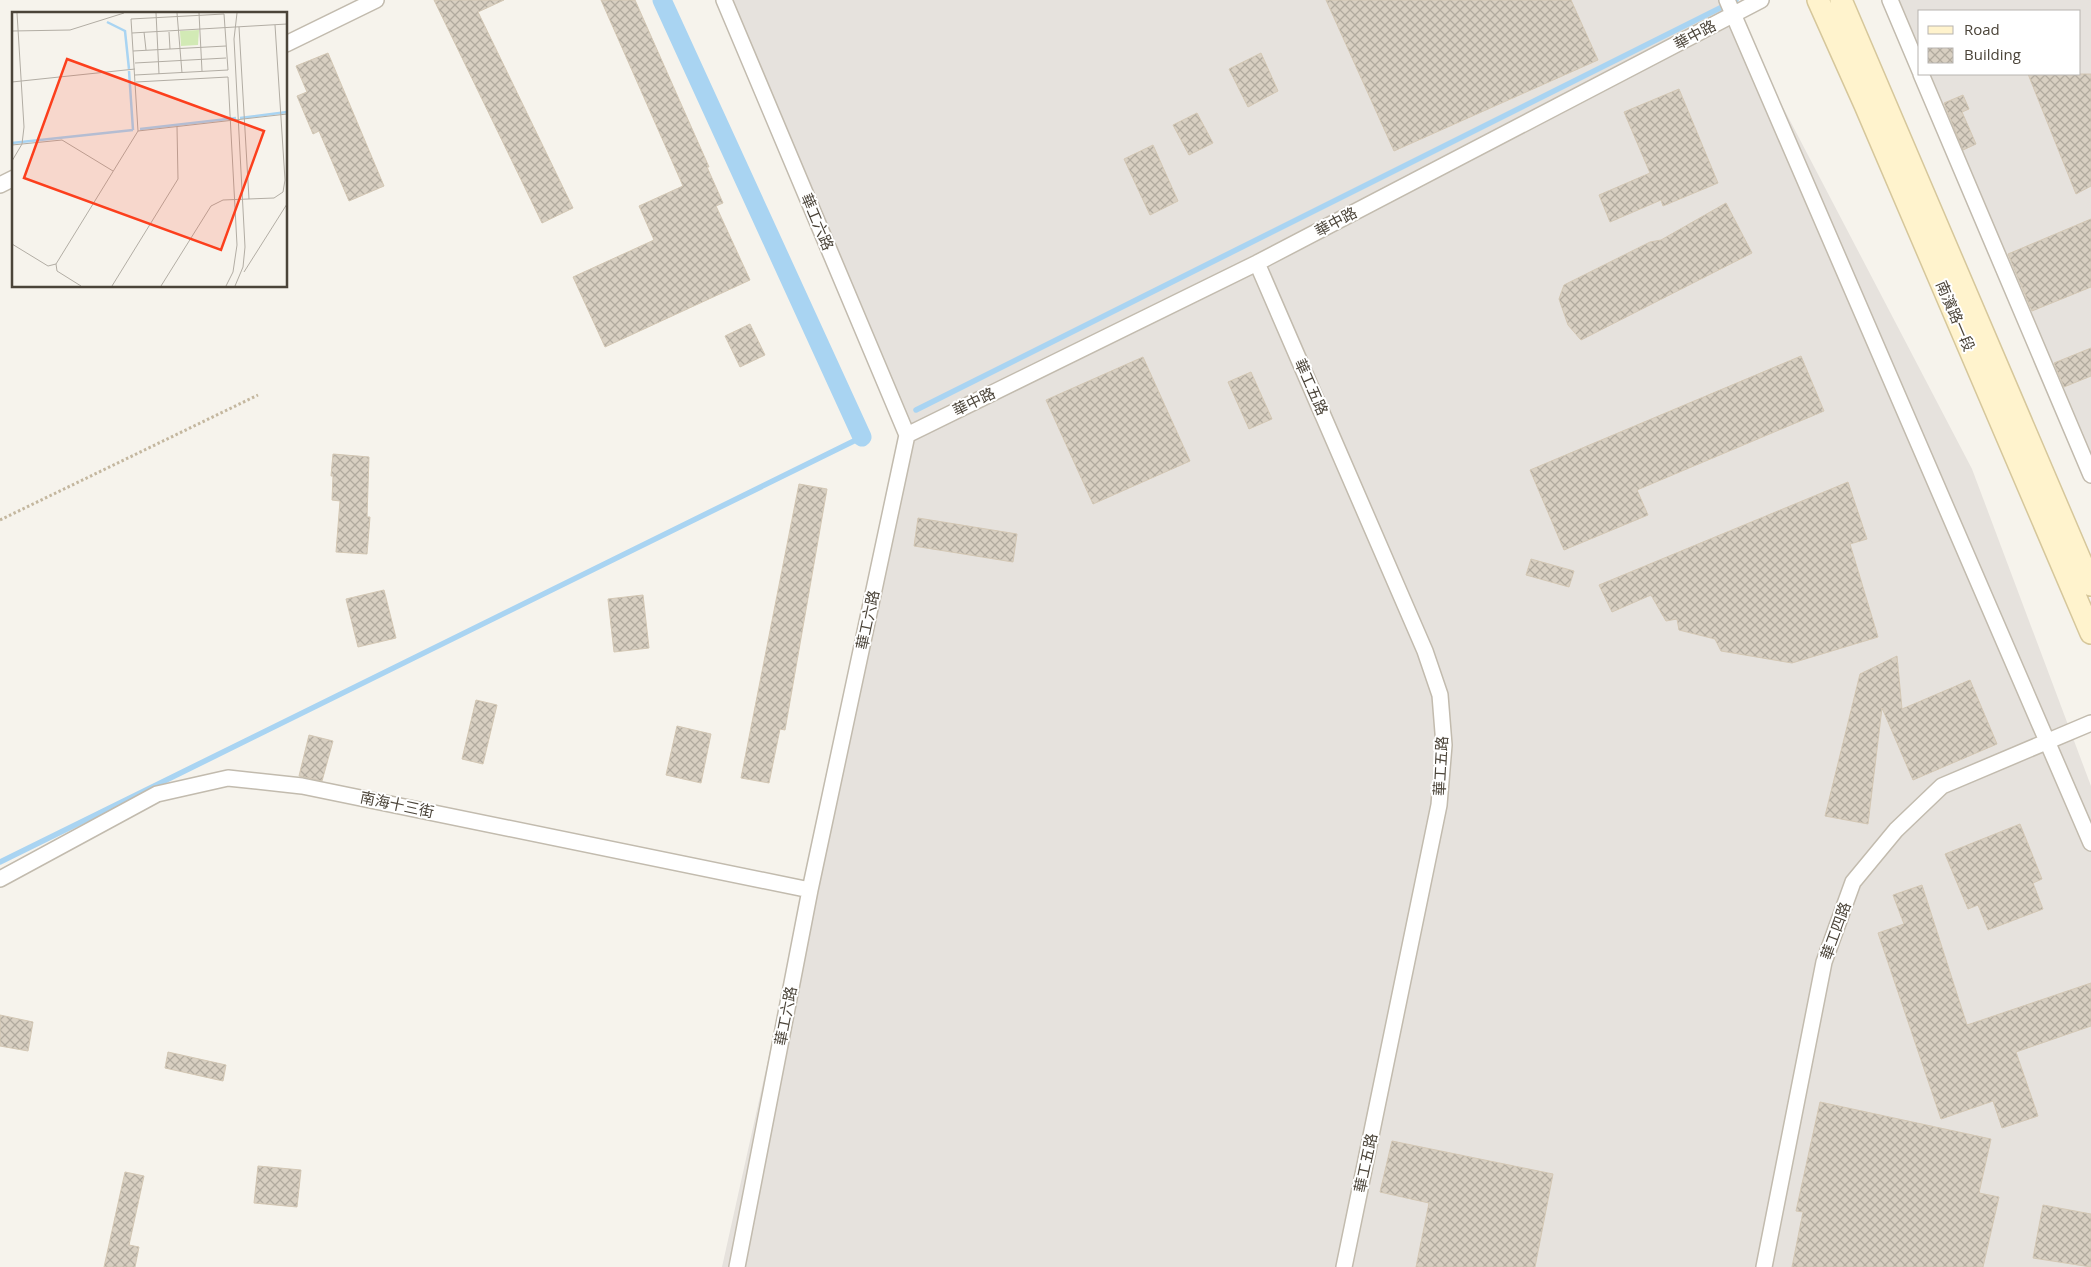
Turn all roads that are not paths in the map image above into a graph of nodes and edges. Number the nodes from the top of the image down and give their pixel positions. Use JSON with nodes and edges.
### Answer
{"nodes":[{"id":1,"x":376,"y":0,"type":"edge"},
{"id":2,"x":724,"y":0,"type":"edge"},
{"id":3,"x":1727,"y":0,"type":"edge"},
{"id":4,"x":1761,"y":0,"type":"edge"},
{"id":5,"x":1818,"y":0,"type":"edge"},
{"id":6,"x":1841,"y":0,"type":"edge"},
{"id":7,"x":1890,"y":0,"type":"edge"},
{"id":8,"x":1734,"y":15,"type":"junction"},
{"id":9,"x":288,"y":43,"type":"edge"},
{"id":10,"x":1918,"y":68,"type":"edge"},
{"id":11,"x":1921,"y":75,"type":"edge"},
{"id":12,"x":12,"y":179,"type":"edge"},
{"id":13,"x":0,"y":185,"type":"edge"},
{"id":14,"x":1257,"y":263,"type":"junction"},
{"id":15,"x":907,"y":435,"type":"junction"},
{"id":16,"x":2091,"y":475,"type":"edge"},
{"id":17,"x":2091,"y":585,"type":"edge"},
{"id":18,"x":2091,"y":633,"type":"edge"},
{"id":19,"x":2091,"y":724,"type":"edge"},
{"id":20,"x":2047,"y":742,"type":"junction"},
{"id":21,"x":2091,"y":842,"type":"edge"},
{"id":22,"x":0,"y":879,"type":"edge"},
{"id":23,"x":810,"y":890,"type":"junction"},
{"id":24,"x":737,"y":1267,"type":"edge"},
{"id":25,"x":1344,"y":1267,"type":"edge"},
{"id":26,"x":1764,"y":1267,"type":"edge"}],
"edges":[{"from":1,"to":9,"type":"street"},
{"from":2,"to":15,"type":"street","name":"華工六路"},
{"from":3,"to":8,"type":"street"},
{"from":4,"to":8,"type":"street","name":"華中路"},
{"from":5,"to":18,"type":"main road","name":"南濱路一段"},
{"from":6,"to":17,"type":"main road","name":"南濱路一段"},
{"from":7,"to":10,"type":"street"},
{"from":8,"to":14,"type":"street","name":"華中路"},
{"from":8,"to":20,"type":"street"},
{"from":11,"to":16,"type":"street"},
{"from":12,"to":13,"type":"street"},
{"from":14,"to":15,"type":"street","name":"華中路"},
{"from":14,"to":25,"type":"street","name":"華工五路"},
{"from":15,"to":23,"type":"street","name":"華工六路"},
{"from":19,"to":20,"type":"street","name":"華工四路"},
{"from":20,"to":21,"type":"street"},
{"from":20,"to":26,"type":"street","name":"華工四路"},
{"from":22,"to":23,"type":"street","name":"南海十三街"},
{"from":23,"to":24,"type":"street","name":"華工六路"}]}
